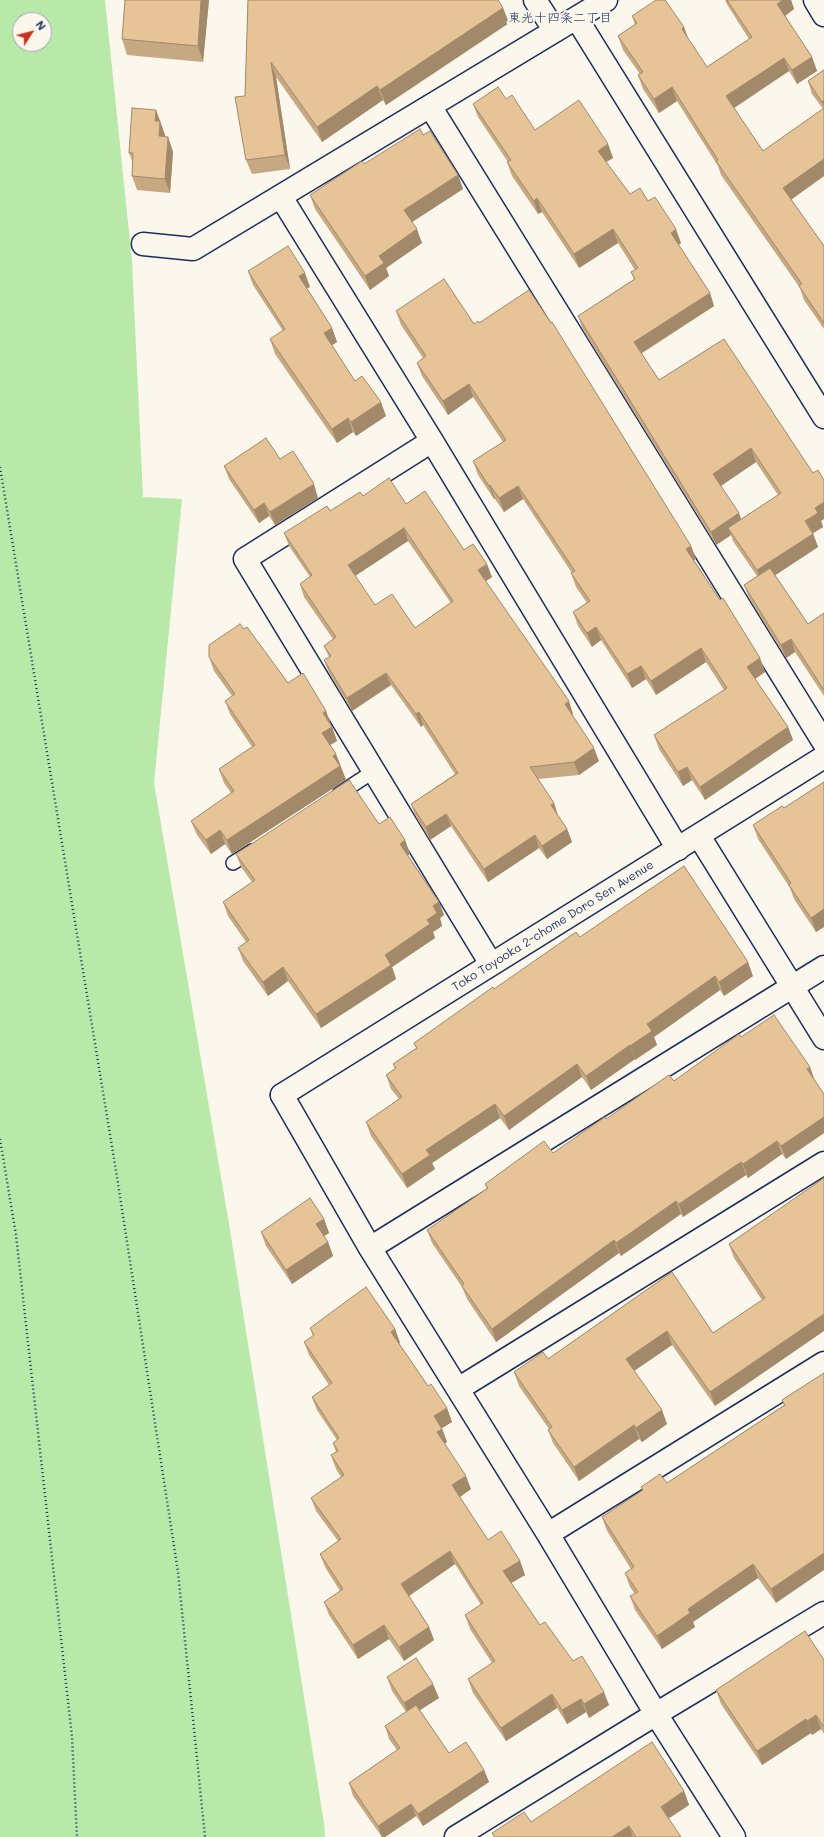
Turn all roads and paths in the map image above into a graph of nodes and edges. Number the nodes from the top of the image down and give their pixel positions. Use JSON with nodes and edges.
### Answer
{"nodes":[{"id":1,"x":535,"y":0,"type":"edge"},
{"id":2,"x":606,"y":0,"type":"edge"},
{"id":3,"x":815,"y":0,"type":"edge"},
{"id":4,"x":824,"y":15,"type":"edge"},
{"id":5,"x":577,"y":18,"type":"junction"},
{"id":6,"x":555,"y":31,"type":"junction"},
{"id":7,"x":430,"y":106,"type":"junction"},
{"id":8,"x":281,"y":197,"type":"junction"},
{"id":9,"x":143,"y":244,"type":"dead end"},
{"id":10,"x":824,"y":417,"type":"edge"},
{"id":11,"x":432,"y":441,"type":"junction"},
{"id":12,"x":0,"y":467,"type":"edge"},
{"id":13,"x":824,"y":743,"type":"edge"},
{"id":14,"x":824,"y":757,"type":"edge"},
{"id":15,"x":374,"y":771,"type":"junction"},
{"id":16,"x":330,"y":800,"type":"edge"},
{"id":17,"x":699,"y":836,"type":"junction"},
{"id":18,"x":266,"y":842,"type":"edge"},
{"id":19,"x":678,"y":849,"type":"junction"},
{"id":20,"x":234,"y":863,"type":"dead end"},
{"id":21,"x":492,"y":964,"type":"junction"},
{"id":22,"x":824,"y":967,"type":"edge"},
{"id":23,"x":792,"y":986,"type":"junction"},
{"id":24,"x":824,"y":1038,"type":"edge"},
{"id":25,"x":0,"y":1139,"type":"edge"},
{"id":26,"x":824,"y":1163,"type":"edge"},
{"id":27,"x":370,"y":1248,"type":"junction"},
{"id":28,"x":824,"y":1363,"type":"edge"},
{"id":29,"x":458,"y":1389,"type":"junction"},
{"id":30,"x":548,"y":1534,"type":"junction"},
{"id":31,"x":824,"y":1613,"type":"edge"},
{"id":32,"x":656,"y":1714,"type":"junction"},
{"id":33,"x":77,"y":1837,"type":"edge"},
{"id":34,"x":205,"y":1837,"type":"edge"},
{"id":35,"x":456,"y":1837,"type":"edge"},
{"id":36,"x":734,"y":1837,"type":"edge"}],
"edges":[{"from":1,"to":6,"type":"street"},
{"from":2,"to":5,"type":"street"},
{"from":3,"to":4,"type":"street"},
{"from":5,"to":6,"type":"street"},
{"from":5,"to":10,"type":"street"},
{"from":6,"to":7,"type":"street"},
{"from":7,"to":8,"type":"street"},
{"from":7,"to":13,"type":"street"},
{"from":8,"to":9,"type":"street"},
{"from":8,"to":11,"type":"street"},
{"from":11,"to":15,"type":"street"},
{"from":11,"to":19,"type":"street"},
{"from":12,"to":34,"type":"path"},
{"from":14,"to":17,"type":"street","name":"Toko Toyooka 2-chome Doro Sen Avenue"},
{"from":15,"to":16,"type":"lane"},
{"from":15,"to":21,"type":"street"},
{"from":17,"to":19,"type":"street","name":"Toko Toyooka 2-chome Doro Sen Avenue"},
{"from":17,"to":23,"type":"street"},
{"from":18,"to":20,"type":"lane"},
{"from":19,"to":21,"type":"street","name":"Toko Toyooka 2-chome Doro Sen Avenue"},
{"from":21,"to":27,"type":"street","name":"Toko Toyooka 2-chome Doro Sen Avenue"},
{"from":22,"to":23,"type":"street"},
{"from":23,"to":24,"type":"street"},
{"from":23,"to":27,"type":"street"},
{"from":25,"to":33,"type":"path"},
{"from":26,"to":29,"type":"street"},
{"from":27,"to":29,"type":"street"},
{"from":28,"to":30,"type":"street"},
{"from":29,"to":30,"type":"street"},
{"from":30,"to":32,"type":"street"},
{"from":31,"to":32,"type":"street"},
{"from":32,"to":35,"type":"street"},
{"from":32,"to":36,"type":"street"}]}
